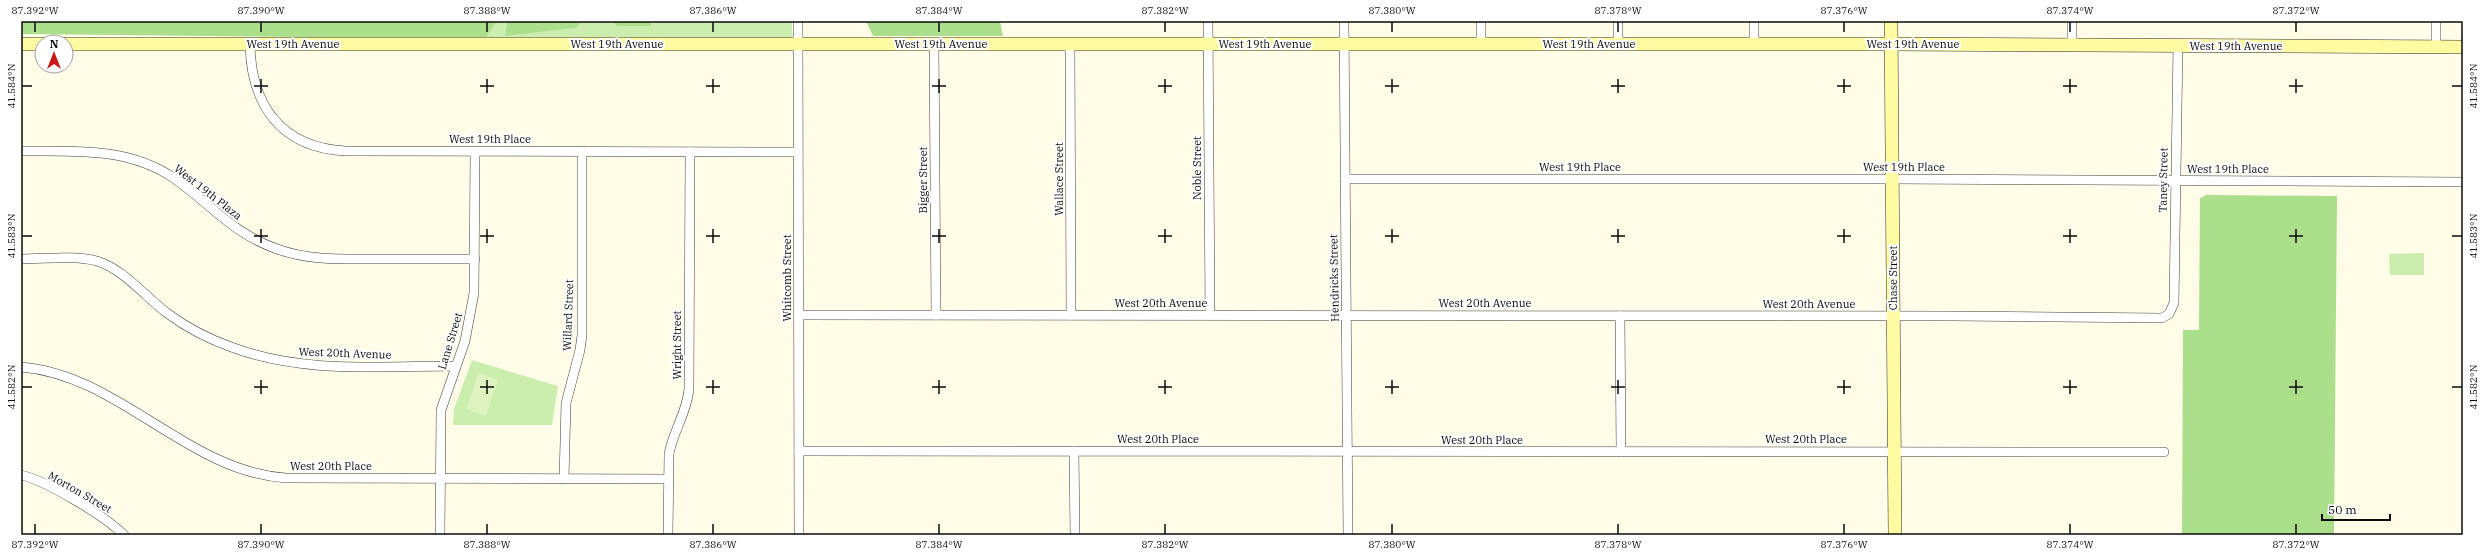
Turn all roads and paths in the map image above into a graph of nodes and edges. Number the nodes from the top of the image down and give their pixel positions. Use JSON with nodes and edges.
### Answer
{"nodes":[{"id":1,"x":798,"y":21,"type":"edge"},
{"id":2,"x":1208,"y":21,"type":"edge"},
{"id":3,"x":1344,"y":21,"type":"edge"},
{"id":4,"x":1481,"y":21,"type":"edge"},
{"id":5,"x":1618,"y":21,"type":"edge"},
{"id":6,"x":1754,"y":21,"type":"edge"},
{"id":7,"x":1891,"y":21,"type":"edge"},
{"id":8,"x":2072,"y":21,"type":"edge"},
{"id":9,"x":2436,"y":21,"type":"edge"},
{"id":10,"x":21,"y":44,"type":"edge"},
{"id":11,"x":34,"y":44,"type":"edge"},
{"id":12,"x":74,"y":44,"type":"edge"},
{"id":13,"x":250,"y":44,"type":"junction"},
{"id":14,"x":798,"y":44,"type":"junction"},
{"id":15,"x":934,"y":44,"type":"junction"},
{"id":16,"x":1070,"y":44,"type":"junction"},
{"id":17,"x":1208,"y":44,"type":"junction"},
{"id":18,"x":1344,"y":44,"type":"junction"},
{"id":19,"x":1481,"y":44,"type":"junction"},
{"id":20,"x":1618,"y":44,"type":"junction"},
{"id":21,"x":1754,"y":44,"type":"junction"},
{"id":22,"x":1892,"y":44,"type":"junction"},
{"id":23,"x":2072,"y":45,"type":"junction"},
{"id":24,"x":2178,"y":45,"type":"junction"},
{"id":25,"x":2436,"y":46,"type":"junction"},
{"id":26,"x":2463,"y":47,"type":"edge"},
{"id":27,"x":21,"y":151,"type":"edge"},
{"id":28,"x":582,"y":151,"type":"junction"},
{"id":29,"x":475,"y":152,"type":"junction"},
{"id":30,"x":690,"y":152,"type":"junction"},
{"id":31,"x":798,"y":152,"type":"junction"},
{"id":32,"x":1345,"y":179,"type":"junction"},
{"id":33,"x":1892,"y":179,"type":"junction"},
{"id":34,"x":2175,"y":181,"type":"junction"},
{"id":35,"x":2463,"y":182,"type":"edge"},
{"id":36,"x":21,"y":259,"type":"edge"},
{"id":37,"x":475,"y":259,"type":"junction"},
{"id":38,"x":2169,"y":314,"type":"joint"},
{"id":39,"x":799,"y":315,"type":"junction"},
{"id":40,"x":936,"y":315,"type":"junction"},
{"id":41,"x":1071,"y":315,"type":"junction"},
{"id":42,"x":1210,"y":315,"type":"junction"},
{"id":43,"x":1346,"y":315,"type":"junction"},
{"id":44,"x":1620,"y":316,"type":"junction"},
{"id":45,"x":1893,"y":316,"type":"junction"},
{"id":46,"x":456,"y":366,"type":"junction"},
{"id":47,"x":21,"y":367,"type":"edge"},
{"id":48,"x":799,"y":451,"type":"junction"},
{"id":49,"x":1074,"y":451,"type":"junction"},
{"id":50,"x":1894,"y":451,"type":"junction"},
{"id":51,"x":1347,"y":452,"type":"junction"},
{"id":52,"x":1621,"y":452,"type":"junction"},
{"id":53,"x":2164,"y":452,"type":"dead end"},
{"id":54,"x":21,"y":476,"type":"edge"},
{"id":55,"x":440,"y":478,"type":"junction"},
{"id":56,"x":564,"y":479,"type":"junction"},
{"id":57,"x":667,"y":479,"type":"junction"},
{"id":58,"x":124,"y":535,"type":"edge"},
{"id":59,"x":440,"y":535,"type":"edge"},
{"id":60,"x":668,"y":535,"type":"edge"},
{"id":61,"x":799,"y":535,"type":"edge"},
{"id":62,"x":1075,"y":535,"type":"edge"},
{"id":63,"x":1348,"y":535,"type":"edge"},
{"id":64,"x":1895,"y":535,"type":"edge"}],
"edges":[{"from":1,"to":14,"type":"street","name":"Whitcomb Street"},
{"from":2,"to":17,"type":"street","name":"Noble Street"},
{"from":3,"to":18,"type":"street","name":"Hendricks Street"},
{"from":4,"to":19,"type":"street"},
{"from":5,"to":20,"type":"street"},
{"from":6,"to":21,"type":"street"},
{"from":7,"to":22,"type":"street","name":"Chase Street"},
{"from":8,"to":23,"type":"street"},
{"from":9,"to":25,"type":"street"},
{"from":10,"to":11,"type":"street"},
{"from":12,"to":13,"type":"street","name":"West 19th Avenue"},
{"from":13,"to":14,"type":"street","name":"West 19th Avenue"},
{"from":13,"to":29,"type":"street","name":"West 19th Place"},
{"from":14,"to":15,"type":"street","name":"West 19th Avenue"},
{"from":14,"to":31,"type":"street","name":"Whitcomb Street"},
{"from":15,"to":16,"type":"street","name":"West 19th Avenue"},
{"from":15,"to":40,"type":"street","name":"Bigger Street"},
{"from":16,"to":17,"type":"street","name":"West 19th Avenue"},
{"from":16,"to":41,"type":"street","name":"Wallace Street"},
{"from":17,"to":18,"type":"street","name":"West 19th Avenue"},
{"from":17,"to":42,"type":"street","name":"Noble Street"},
{"from":18,"to":19,"type":"street","name":"West 19th Avenue"},
{"from":18,"to":32,"type":"street","name":"Hendricks Street"},
{"from":19,"to":20,"type":"street","name":"West 19th Avenue"},
{"from":20,"to":21,"type":"street","name":"West 19th Avenue"},
{"from":21,"to":22,"type":"street","name":"West 19th Avenue"},
{"from":22,"to":23,"type":"street","name":"West 19th Avenue"},
{"from":22,"to":33,"type":"street","name":"Chase Street"},
{"from":23,"to":24,"type":"street","name":"West 19th Avenue"},
{"from":24,"to":25,"type":"street","name":"West 19th Avenue"},
{"from":24,"to":34,"type":"street","name":"Taney Street"},
{"from":25,"to":26,"type":"street","name":"West 19th Avenue"},
{"from":27,"to":37,"type":"street","name":"West 19th Plaza"},
{"from":28,"to":29,"type":"street","name":"West 19th Place"},
{"from":28,"to":30,"type":"street","name":"West 19th Place"},
{"from":28,"to":56,"type":"street","name":"Willard Street"},
{"from":29,"to":37,"type":"street","name":"Lane Street"},
{"from":30,"to":31,"type":"street","name":"West 19th Place"},
{"from":30,"to":57,"type":"street","name":"Wright Street"},
{"from":31,"to":39,"type":"street","name":"Whitcomb Street"},
{"from":32,"to":33,"type":"street","name":"West 19th Place"},
{"from":32,"to":43,"type":"street","name":"Hendricks Street"},
{"from":33,"to":34,"type":"street","name":"West 19th Place"},
{"from":33,"to":45,"type":"street","name":"Chase Street"},
{"from":34,"to":35,"type":"street","name":"West 19th Place"},
{"from":34,"to":38,"type":"street","name":"Taney Street"},
{"from":36,"to":46,"type":"street","name":"West 20th Avenue"},
{"from":37,"to":46,"type":"street","name":"Lane Street"},
{"from":38,"to":45,"type":"street","name":"West 20th Avenue"},
{"from":39,"to":40,"type":"street","name":"West 20th Avenue"},
{"from":39,"to":48,"type":"street","name":"Whitcomb Street"},
{"from":40,"to":41,"type":"street","name":"West 20th Avenue"},
{"from":41,"to":42,"type":"street","name":"West 20th Avenue"},
{"from":42,"to":43,"type":"street","name":"West 20th Avenue"},
{"from":43,"to":44,"type":"street","name":"West 20th Avenue"},
{"from":43,"to":51,"type":"street","name":"Hendricks Street"},
{"from":44,"to":45,"type":"street","name":"West 20th Avenue"},
{"from":44,"to":52,"type":"street"},
{"from":45,"to":50,"type":"street","name":"Chase Street"},
{"from":46,"to":55,"type":"street","name":"Lane Street"},
{"from":47,"to":55,"type":"street","name":"West 20th Place"},
{"from":48,"to":49,"type":"street","name":"West 20th Place"},
{"from":48,"to":61,"type":"street","name":"Whitcomb Street"},
{"from":49,"to":51,"type":"street","name":"West 20th Place"},
{"from":49,"to":62,"type":"street"},
{"from":50,"to":52,"type":"street","name":"West 20th Place"},
{"from":50,"to":53,"type":"street","name":"West 20th Place"},
{"from":50,"to":64,"type":"street","name":"Chase Street"},
{"from":51,"to":52,"type":"street","name":"West 20th Place"},
{"from":51,"to":63,"type":"street","name":"Hendricks Street"},
{"from":54,"to":58,"type":"street","name":"Morton Street"},
{"from":55,"to":56,"type":"street","name":"West 20th Place"},
{"from":55,"to":59,"type":"street","name":"Lane Street"},
{"from":56,"to":57,"type":"street","name":"West 20th Place"},
{"from":57,"to":60,"type":"street","name":"Wright Street"}]}
